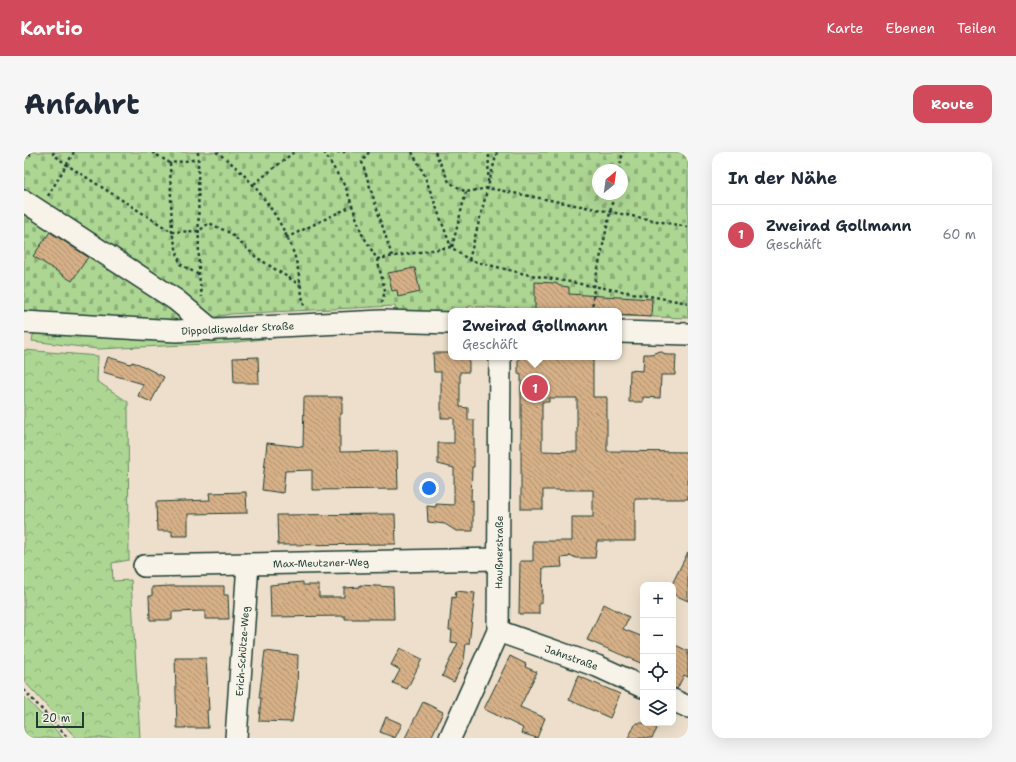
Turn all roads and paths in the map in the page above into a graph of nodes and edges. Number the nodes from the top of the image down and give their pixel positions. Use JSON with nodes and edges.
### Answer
{"nodes":[{"id":1,"x":30,"y":152,"type":"edge"},
{"id":2,"x":54,"y":152,"type":"edge"},
{"id":3,"x":74,"y":152,"type":"edge"},
{"id":4,"x":152,"y":152,"type":"edge"},
{"id":5,"x":198,"y":152,"type":"edge"},
{"id":6,"x":216,"y":152,"type":"edge"},
{"id":7,"x":294,"y":152,"type":"edge"},
{"id":8,"x":324,"y":152,"type":"edge"},
{"id":9,"x":337,"y":152,"type":"edge"},
{"id":10,"x":345,"y":152,"type":"edge"},
{"id":11,"x":369,"y":152,"type":"edge"},
{"id":12,"x":412,"y":152,"type":"edge"},
{"id":13,"x":434,"y":152,"type":"edge"},
{"id":14,"x":489,"y":152,"type":"edge"},
{"id":15,"x":497,"y":152,"type":"edge"},
{"id":16,"x":623,"y":152,"type":"edge"},
{"id":17,"x":30,"y":156,"type":"dead end"},
{"id":18,"x":200,"y":159,"type":"junction"},
{"id":19,"x":170,"y":163,"type":"junction"},
{"id":20,"x":620,"y":164,"type":"edge"},
{"id":21,"x":67,"y":165,"type":"junction"},
{"id":22,"x":254,"y":184,"type":"junction"},
{"id":23,"x":488,"y":188,"type":"junction"},
{"id":24,"x":466,"y":192,"type":"junction"},
{"id":25,"x":612,"y":200,"type":"edge"},
{"id":26,"x":352,"y":206,"type":"junction"},
{"id":27,"x":32,"y":207,"type":"edge"},
{"id":28,"x":609,"y":212,"type":"junction"},
{"id":29,"x":688,"y":227,"type":"edge"},
{"id":30,"x":199,"y":231,"type":"junction"},
{"id":31,"x":172,"y":232,"type":"junction"},
{"id":32,"x":286,"y":238,"type":"junction"},
{"id":33,"x":451,"y":247,"type":"junction"},
{"id":34,"x":392,"y":256,"type":"junction"},
{"id":35,"x":377,"y":259,"type":"junction"},
{"id":36,"x":469,"y":260,"type":"junction"},
{"id":37,"x":199,"y":275,"type":"junction"},
{"id":38,"x":300,"y":285,"type":"junction"},
{"id":39,"x":594,"y":287,"type":"junction"},
{"id":40,"x":203,"y":303,"type":"dead end"},
{"id":41,"x":688,"y":303,"type":"edge"},
{"id":42,"x":304,"y":308,"type":"dead end"},
{"id":43,"x":592,"y":308,"type":"edge"},
{"id":44,"x":382,"y":321,"type":"junction"},
{"id":45,"x":24,"y":322,"type":"edge"},
{"id":46,"x":448,"y":323,"type":"edge"},
{"id":47,"x":212,"y":330,"type":"junction"},
{"id":48,"x":622,"y":332,"type":"edge"},
{"id":49,"x":688,"y":334,"type":"edge"},
{"id":50,"x":500,"y":360,"type":"edge"},
{"id":51,"x":498,"y":559,"type":"junction"},
{"id":52,"x":248,"y":564,"type":"junction"},
{"id":53,"x":144,"y":566,"type":"dead end"},
{"id":54,"x":498,"y":631,"type":"junction"},
{"id":55,"x":640,"y":686,"type":"edge"},
{"id":56,"x":24,"y":690,"type":"edge"},
{"id":57,"x":676,"y":701,"type":"edge"},
{"id":58,"x":688,"y":707,"type":"edge"},
{"id":59,"x":68,"y":738,"type":"edge"},
{"id":60,"x":236,"y":738,"type":"edge"},
{"id":61,"x":450,"y":738,"type":"edge"}],
"edges":[{"from":1,"to":17,"type":"path"},
{"from":2,"to":21,"type":"path"},
{"from":3,"to":21,"type":"path"},
{"from":4,"to":19,"type":"path"},
{"from":5,"to":18,"type":"path"},
{"from":6,"to":22,"type":"path"},
{"from":7,"to":22,"type":"path"},
{"from":8,"to":26,"type":"path"},
{"from":9,"to":10,"type":"path"},
{"from":11,"to":34,"type":"path"},
{"from":12,"to":33,"type":"path"},
{"from":13,"to":24,"type":"path"},
{"from":14,"to":23,"type":"path"},
{"from":15,"to":23,"type":"path"},
{"from":16,"to":20,"type":"path"},
{"from":18,"to":19,"type":"path"},
{"from":18,"to":30,"type":"path"},
{"from":19,"to":31,"type":"path"},
{"from":21,"to":27,"type":"path"},
{"from":21,"to":31,"type":"path"},
{"from":22,"to":32,"type":"path"},
{"from":23,"to":24,"type":"path"},
{"from":23,"to":28,"type":"path"},
{"from":23,"to":36,"type":"path"},
{"from":24,"to":33,"type":"path"},
{"from":25,"to":28,"type":"path"},
{"from":26,"to":32,"type":"path"},
{"from":26,"to":35,"type":"path"},
{"from":27,"to":47,"type":"street"},
{"from":28,"to":29,"type":"path"},
{"from":28,"to":39,"type":"path"},
{"from":30,"to":31,"type":"path"},
{"from":30,"to":37,"type":"path"},
{"from":30,"to":38,"type":"path"},
{"from":31,"to":37,"type":"path"},
{"from":32,"to":38,"type":"path"},
{"from":33,"to":34,"type":"path"},
{"from":33,"to":36,"type":"path"},
{"from":34,"to":35,"type":"path"},
{"from":35,"to":44,"type":"path"},
{"from":36,"to":39,"type":"path"},
{"from":37,"to":40,"type":"path"},
{"from":38,"to":42,"type":"path"},
{"from":39,"to":41,"type":"path"},
{"from":39,"to":43,"type":"path"},
{"from":44,"to":46,"type":"street","name":"Dippoldiswalder Straße"},
{"from":44,"to":47,"type":"street","name":"Dippoldiswalder Straße"},
{"from":45,"to":47,"type":"street","name":"Dippoldiswalder Straße"},
{"from":48,"to":49,"type":"street"},
{"from":50,"to":51,"type":"street","name":"Haußnerstraße"},
{"from":51,"to":52,"type":"street","name":"Max-Meutzner-Weg"},
{"from":51,"to":54,"type":"street","name":"Haußnerstraße"},
{"from":52,"to":53,"type":"street","name":"Max-Meutzner-Weg"},
{"from":52,"to":60,"type":"street","name":"Erich-Schütze-Weg"},
{"from":54,"to":55,"type":"street","name":"Jahnstraße"},
{"from":54,"to":61,"type":"street","name":"Haußnerstraße"},
{"from":56,"to":59,"type":"path"},
{"from":57,"to":58,"type":"street"}]}
